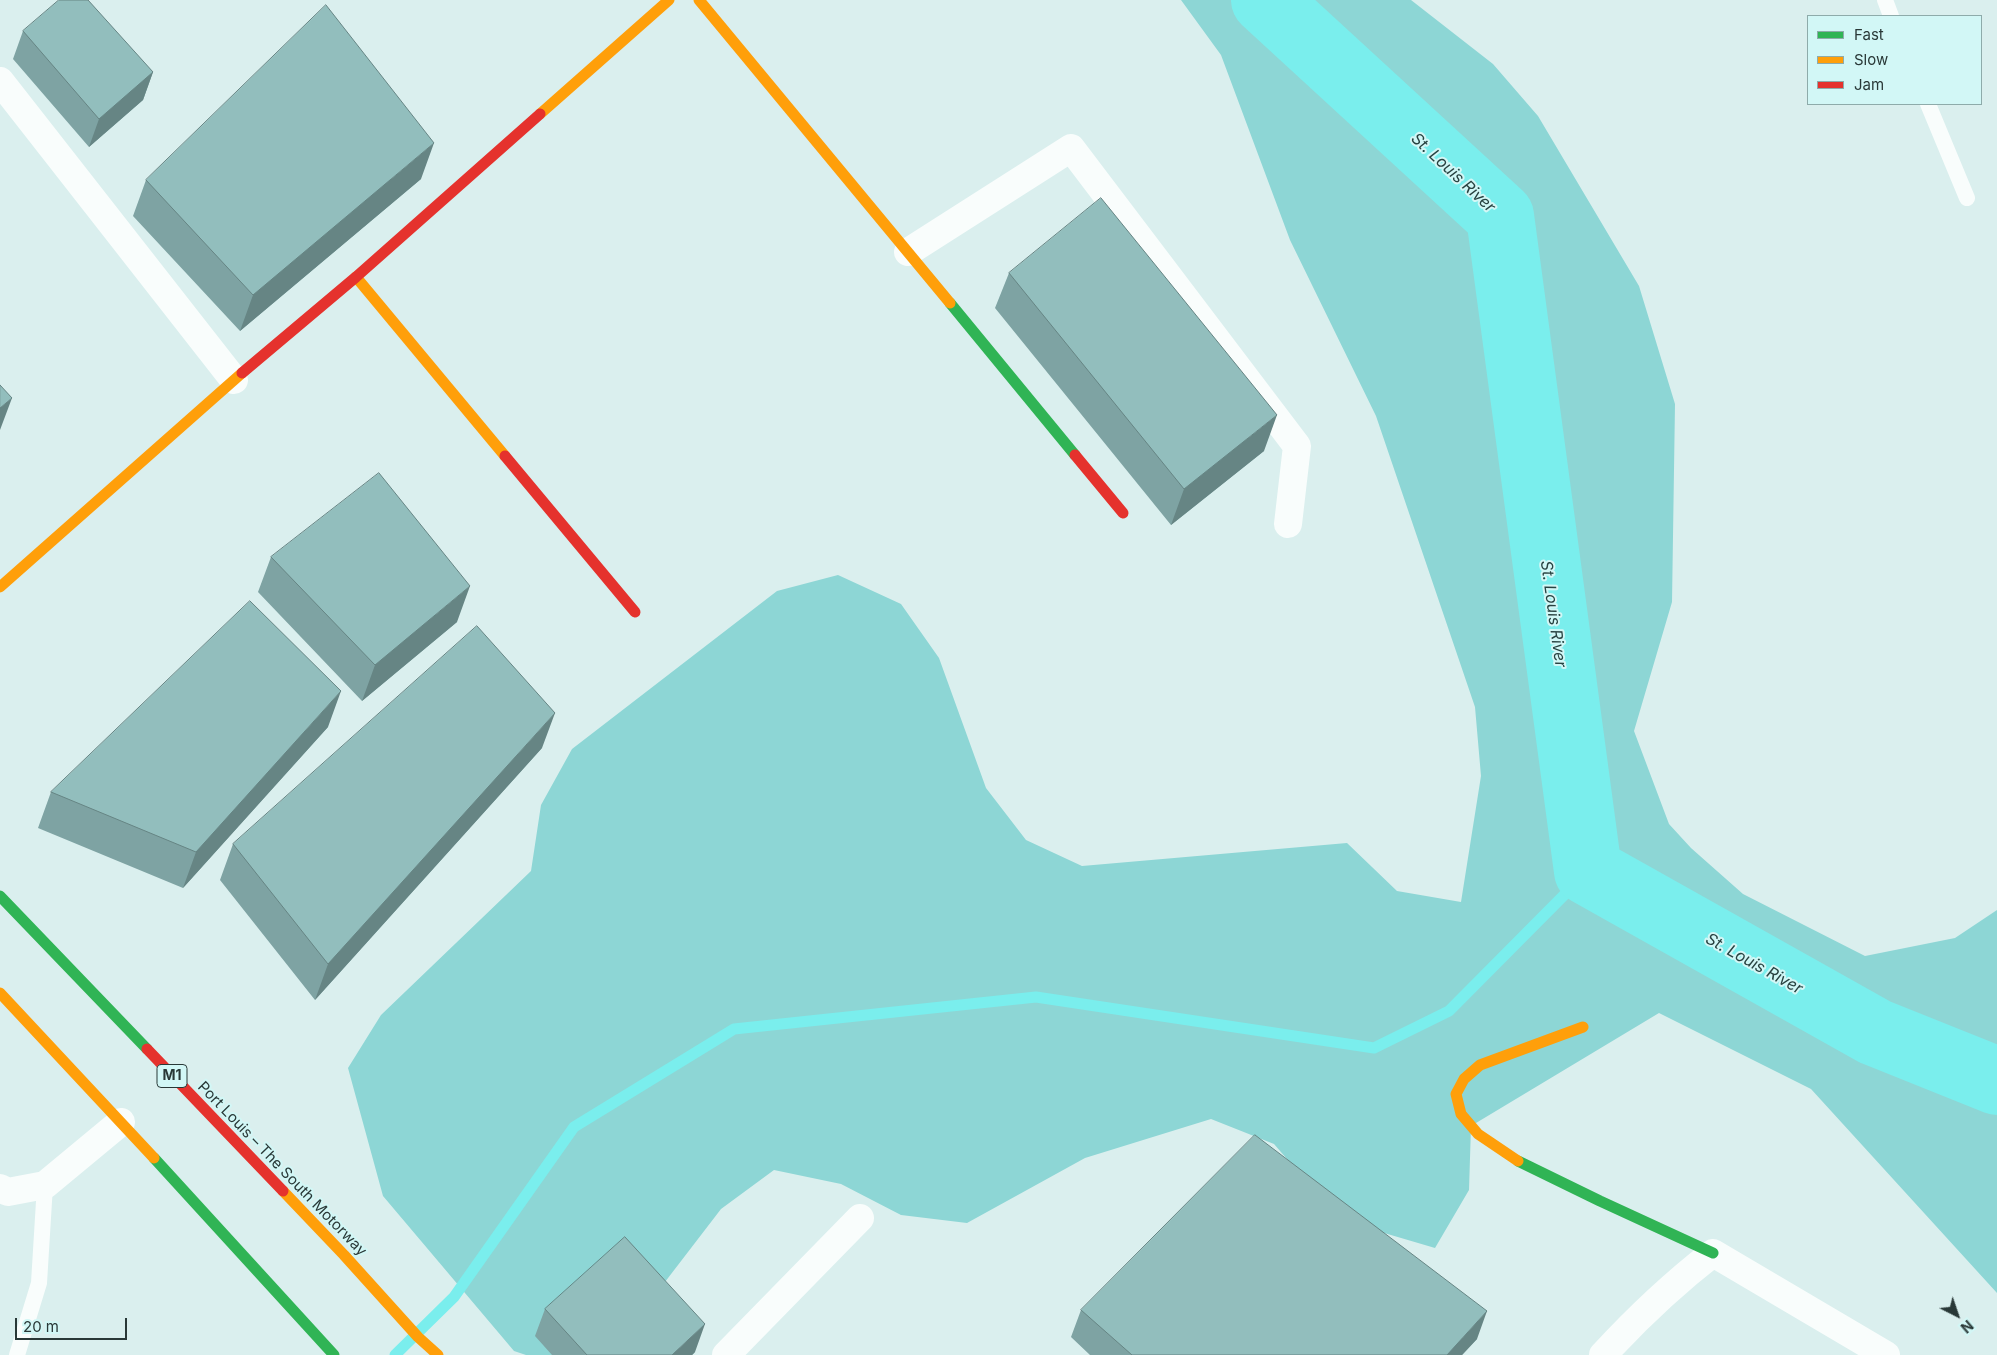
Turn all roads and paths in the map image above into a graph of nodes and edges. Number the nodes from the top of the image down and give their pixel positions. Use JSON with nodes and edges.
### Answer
{"nodes":[{"id":1,"x":668,"y":0,"type":"edge"},
{"id":2,"x":699,"y":0,"type":"edge"},
{"id":3,"x":1884,"y":0,"type":"edge"},
{"id":4,"x":1891,"y":15,"type":"edge"},
{"id":5,"x":0,"y":81,"type":"edge"},
{"id":6,"x":1928,"y":105,"type":"edge"},
{"id":7,"x":1967,"y":198,"type":"dead end"},
{"id":8,"x":908,"y":252,"type":"junction"},
{"id":9,"x":356,"y":278,"type":"junction"},
{"id":10,"x":234,"y":380,"type":"junction"},
{"id":11,"x":1124,"y":513,"type":"dead end"},
{"id":12,"x":1288,"y":524,"type":"dead end"},
{"id":13,"x":0,"y":587,"type":"edge"},
{"id":14,"x":635,"y":612,"type":"dead end"},
{"id":15,"x":0,"y":896,"type":"edge"},
{"id":16,"x":0,"y":993,"type":"edge"},
{"id":17,"x":1583,"y":1027,"type":"dead end"},
{"id":18,"x":121,"y":1122,"type":"junction"},
{"id":19,"x":45,"y":1184,"type":"junction"},
{"id":20,"x":0,"y":1188,"type":"edge"},
{"id":21,"x":860,"y":1218,"type":"dead end"},
{"id":22,"x":1713,"y":1253,"type":"junction"},
{"id":23,"x":17,"y":1355,"type":"edge"},
{"id":24,"x":334,"y":1355,"type":"edge"},
{"id":25,"x":438,"y":1355,"type":"edge"},
{"id":26,"x":726,"y":1355,"type":"edge"},
{"id":27,"x":1603,"y":1355,"type":"edge"},
{"id":28,"x":1886,"y":1355,"type":"edge"}],
"edges":[{"from":1,"to":9,"type":"main road"},
{"from":2,"to":8,"type":"main road"},
{"from":3,"to":4,"type":"lane"},
{"from":5,"to":10,"type":"street"},
{"from":6,"to":7,"type":"lane"},
{"from":8,"to":11,"type":"main road"},
{"from":8,"to":12,"type":"street"},
{"from":9,"to":10,"type":"main road"},
{"from":9,"to":14,"type":"main road"},
{"from":10,"to":13,"type":"main road"},
{"from":15,"to":25,"type":"main road","name":"Port Louis – The South Motorway","number":"M1"},
{"from":16,"to":18,"type":"main road"},
{"from":17,"to":22,"type":"main road"},
{"from":18,"to":19,"type":"street"},
{"from":18,"to":24,"type":"main road"},
{"from":19,"to":20,"type":"street"},
{"from":19,"to":23,"type":"lane"},
{"from":21,"to":26,"type":"street"},
{"from":22,"to":27,"type":"street"},
{"from":22,"to":28,"type":"street"}]}
